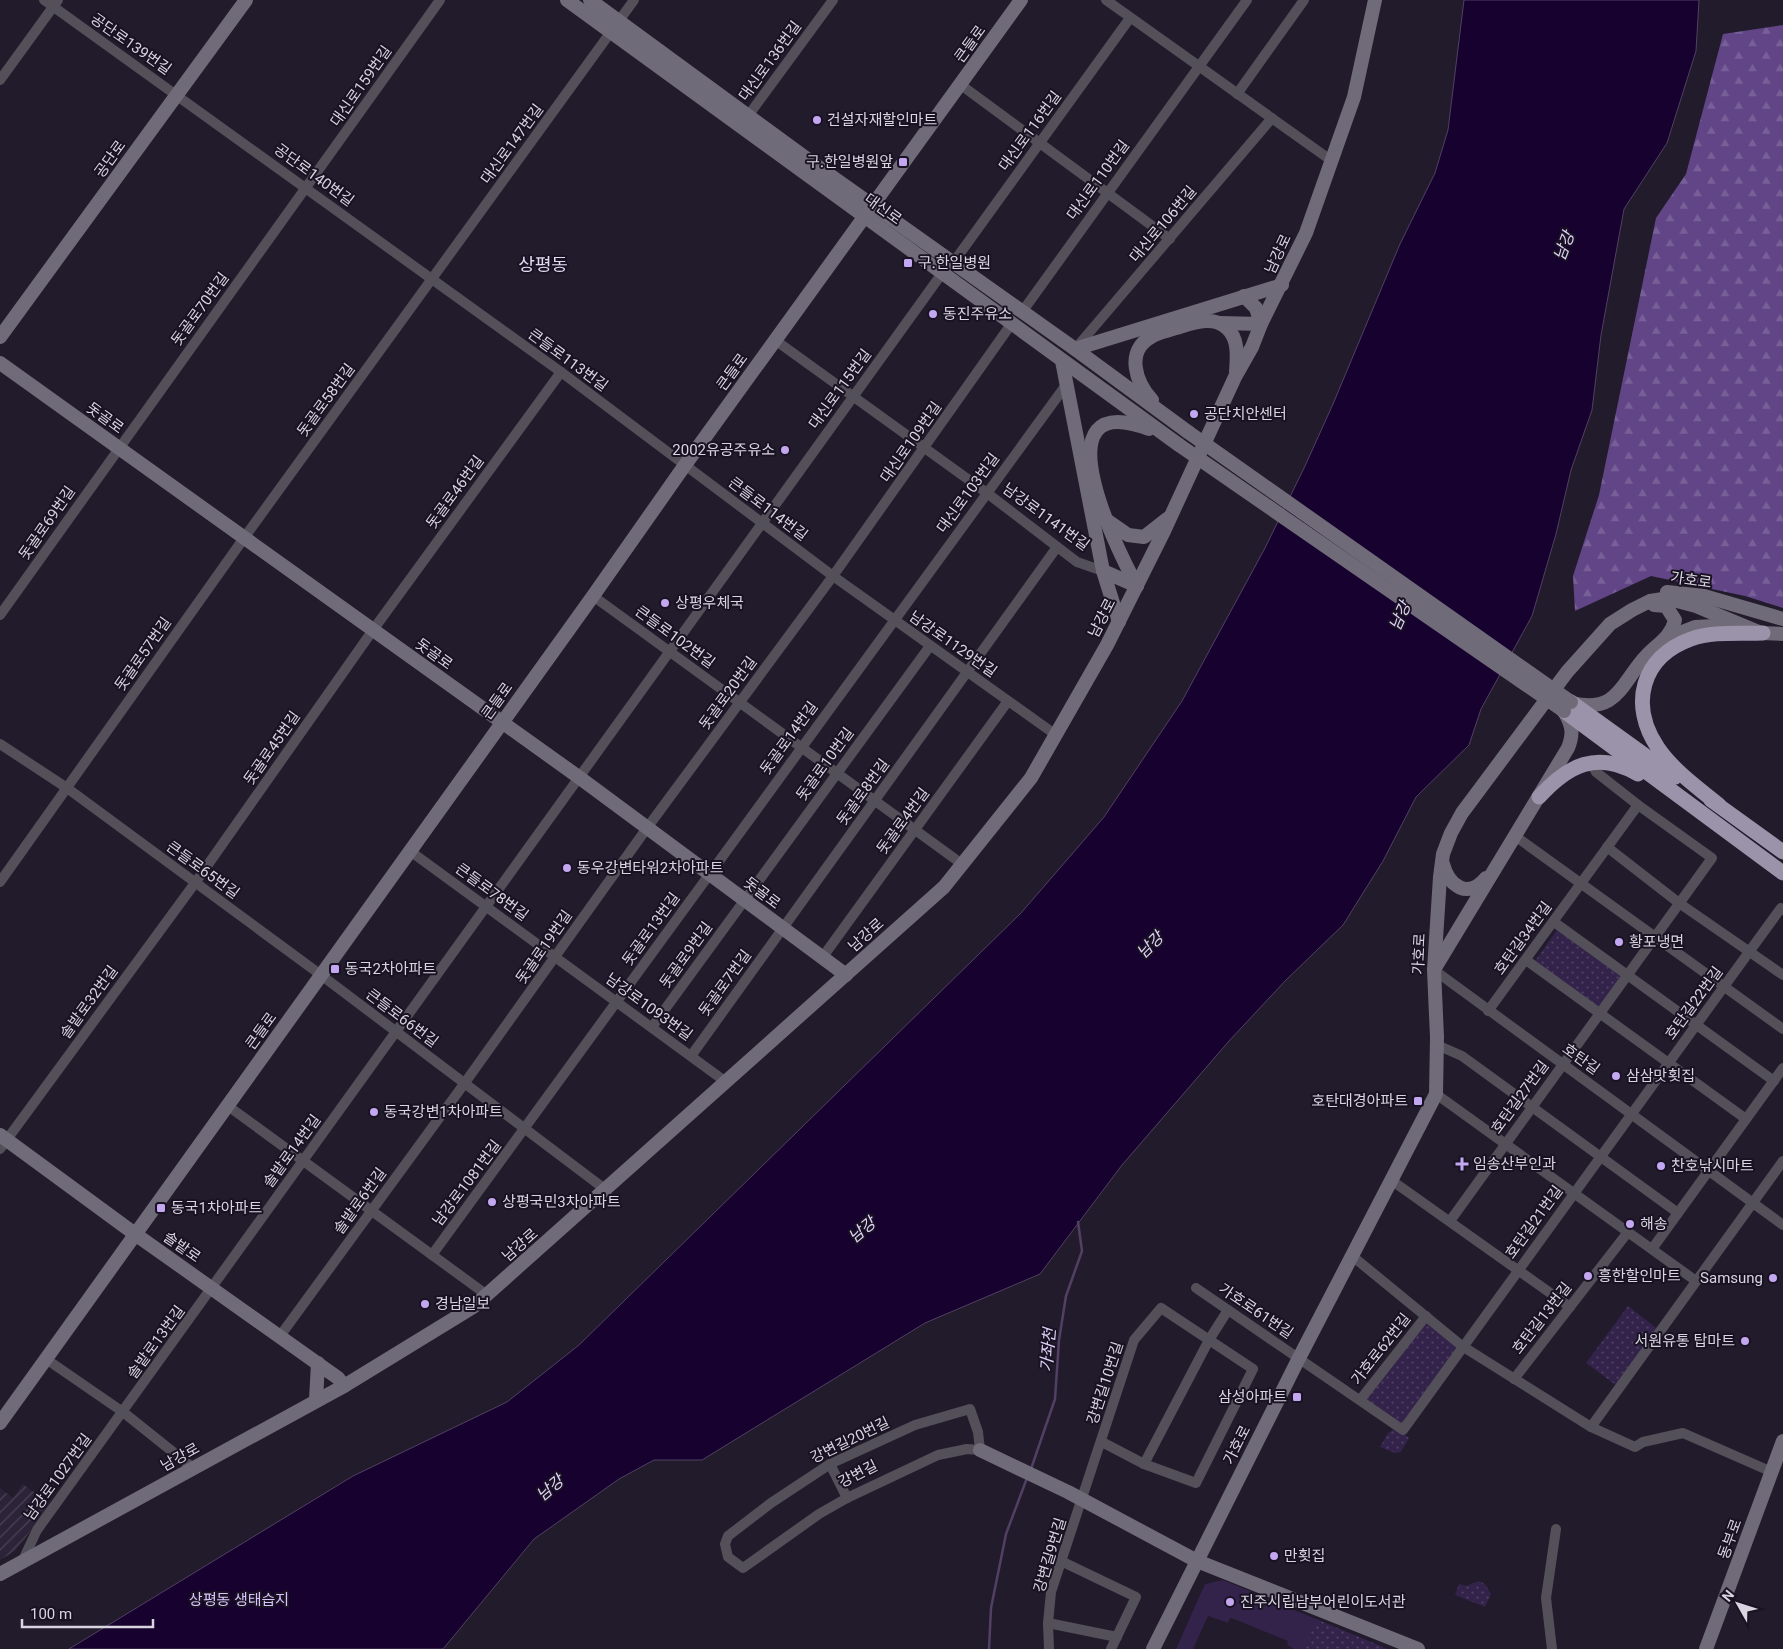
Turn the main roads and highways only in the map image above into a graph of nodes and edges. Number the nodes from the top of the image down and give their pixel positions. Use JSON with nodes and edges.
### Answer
{"nodes":[{"id":1,"x":1763,"y":633,"type":"road end"},
{"id":2,"x":1539,"y":797,"type":"road end"},
{"id":3,"x":1719,"y":806,"type":"junction"},
{"id":4,"x":1711,"y":821,"type":"junction"},
{"id":5,"x":1783,"y":852,"type":"edge"},
{"id":6,"x":1783,"y":873,"type":"edge"}],
"edges":[{"from":1,"to":3,"type":"highway"},
{"from":2,"to":4,"type":"highway"},
{"from":3,"to":4,"type":"highway"},
{"from":3,"to":5,"type":"highway"},
{"from":4,"to":6,"type":"highway"}]}
